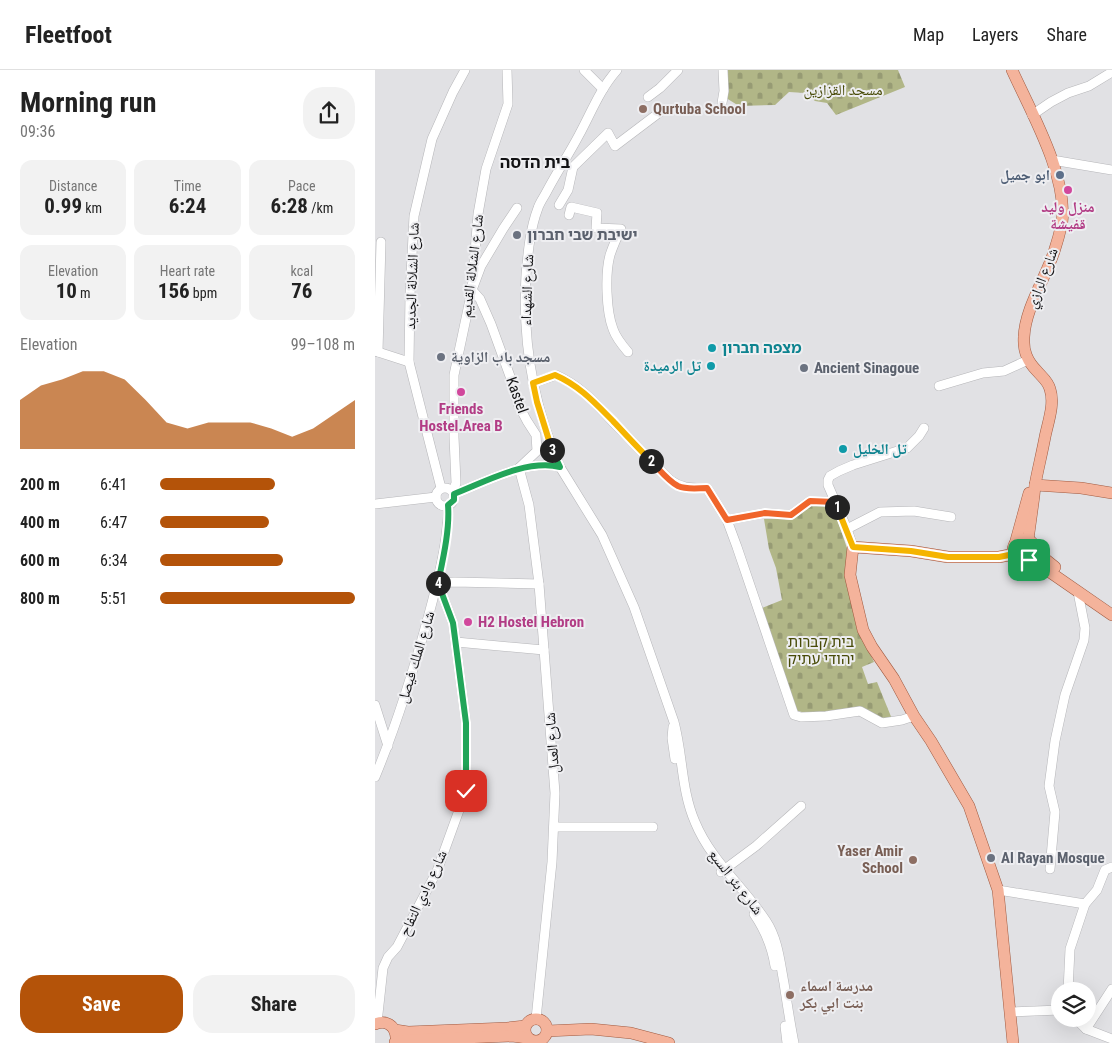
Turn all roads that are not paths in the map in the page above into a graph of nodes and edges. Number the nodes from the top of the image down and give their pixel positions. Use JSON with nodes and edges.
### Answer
{"nodes":[{"id":1,"x":465,"y":70,"type":"edge"},
{"id":2,"x":507,"y":70,"type":"edge"},
{"id":3,"x":584,"y":70,"type":"edge"},
{"id":4,"x":617,"y":70,"type":"edge"},
{"id":5,"x":678,"y":70,"type":"edge"},
{"id":6,"x":723,"y":70,"type":"edge"},
{"id":7,"x":1012,"y":70,"type":"edge"},
{"id":8,"x":1112,"y":72,"type":"edge"},
{"id":9,"x":603,"y":90,"type":"junction"},
{"id":10,"x":647,"y":97,"type":"dead end"},
{"id":11,"x":722,"y":103,"type":"dead end"},
{"id":12,"x":660,"y":112,"type":"dead end"},
{"id":13,"x":1033,"y":114,"type":"junction"},
{"id":14,"x":1052,"y":160,"type":"junction"},
{"id":15,"x":1112,"y":170,"type":"edge"},
{"id":16,"x":559,"y":205,"type":"dead end"},
{"id":17,"x":517,"y":208,"type":"dead end"},
{"id":18,"x":569,"y":215,"type":"dead end"},
{"id":19,"x":381,"y":242,"type":"dead end"},
{"id":20,"x":473,"y":290,"type":"junction"},
{"id":21,"x":377,"y":351,"type":"edge"},
{"id":22,"x":628,"y":352,"type":"dead end"},
{"id":23,"x":1028,"y":360,"type":"junction"},
{"id":24,"x":409,"y":362,"type":"junction"},
{"id":25,"x":533,"y":383,"type":"junction"},
{"id":26,"x":939,"y":386,"type":"dead end"},
{"id":27,"x":924,"y":428,"type":"dead end"},
{"id":28,"x":560,"y":467,"type":"junction"},
{"id":29,"x":519,"y":468,"type":"junction"},
{"id":30,"x":1035,"y":485,"type":"junction"},
{"id":31,"x":441,"y":488,"type":"junction"},
{"id":32,"x":1112,"y":492,"type":"edge"},
{"id":33,"x":453,"y":493,"type":"junction"},
{"id":34,"x":436,"y":497,"type":"junction"},
{"id":35,"x":835,"y":502,"type":"junction"},
{"id":36,"x":375,"y":504,"type":"edge"},
{"id":37,"x":448,"y":505,"type":"junction"},
{"id":38,"x":951,"y":517,"type":"dead end"},
{"id":39,"x":727,"y":520,"type":"junction"},
{"id":40,"x":847,"y":529,"type":"junction"},
{"id":41,"x":1028,"y":540,"type":"junction"},
{"id":42,"x":853,"y":547,"type":"junction"},
{"id":43,"x":1014,"y":549,"type":"junction"},
{"id":44,"x":1032,"y":556,"type":"junction"},
{"id":45,"x":438,"y":583,"type":"junction"},
{"id":46,"x":539,"y":584,"type":"junction"},
{"id":47,"x":1078,"y":592,"type":"junction"},
{"id":48,"x":1112,"y":606,"type":"edge"},
{"id":49,"x":1112,"y":615,"type":"edge"},
{"id":50,"x":456,"y":642,"type":"junction"},
{"id":51,"x":545,"y":650,"type":"junction"},
{"id":52,"x":375,"y":705,"type":"edge"},
{"id":53,"x":914,"y":716,"type":"junction"},
{"id":54,"x":388,"y":746,"type":"junction"},
{"id":55,"x":375,"y":776,"type":"edge"},
{"id":56,"x":801,"y":806,"type":"dead end"},
{"id":57,"x":554,"y":827,"type":"junction"},
{"id":58,"x":653,"y":827,"type":"dead end"},
{"id":59,"x":1112,"y":867,"type":"edge"},
{"id":60,"x":1050,"y":869,"type":"dead end"},
{"id":61,"x":723,"y":871,"type":"junction"},
{"id":62,"x":998,"y":890,"type":"junction"},
{"id":63,"x":1085,"y":904,"type":"junction"},
{"id":64,"x":378,"y":971,"type":"edge"},
{"id":65,"x":1068,"y":982,"type":"edge"},
{"id":66,"x":1112,"y":989,"type":"edge"},
{"id":67,"x":1051,"y":1010,"type":"edge"},
{"id":68,"x":1011,"y":1012,"type":"junction"},
{"id":69,"x":536,"y":1019,"type":"junction"},
{"id":70,"x":376,"y":1024,"type":"edge"},
{"id":71,"x":525,"y":1026,"type":"junction"},
{"id":72,"x":1086,"y":1029,"type":"joint"},
{"id":73,"x":395,"y":1030,"type":"junction"},
{"id":74,"x":543,"y":1038,"type":"edge"},
{"id":75,"x":1112,"y":1039,"type":"edge"},
{"id":76,"x":528,"y":1041,"type":"edge"},
{"id":77,"x":395,"y":1043,"type":"edge"},
{"id":78,"x":669,"y":1043,"type":"edge"},
{"id":79,"x":787,"y":1043,"type":"edge"},
{"id":80,"x":794,"y":1043,"type":"edge"},
{"id":81,"x":1013,"y":1043,"type":"edge"}],
"edges":[{"from":1,"to":24,"type":"street","name":"شارع الشلالة الجديد"},
{"from":2,"to":20,"type":"street","name":"شارع الشلالة القديم"},
{"from":3,"to":9,"type":"street"},
{"from":4,"to":9,"type":"street","name":"شارع الشهداء"},
{"from":5,"to":10,"type":"street"},
{"from":6,"to":11,"type":"street"},
{"from":7,"to":13,"type":"main road","name":"شارع الرازي"},
{"from":8,"to":13,"type":"street"},
{"from":9,"to":25,"type":"street","name":"شارع الشهداء"},
{"from":12,"to":16,"type":"street"},
{"from":13,"to":14,"type":"main road","name":"شارع الرازي"},
{"from":14,"to":15,"type":"street"},
{"from":14,"to":23,"type":"main road","name":"شارع الرازي"},
{"from":17,"to":20,"type":"street"},
{"from":18,"to":22,"type":"street"},
{"from":19,"to":21,"type":"street"},
{"from":20,"to":29,"type":"street","name":"Kastel"},
{"from":20,"to":33,"type":"street","name":"شارع الشلالة القديم"},
{"from":21,"to":24,"type":"street"},
{"from":23,"to":26,"type":"street"},
{"from":23,"to":30,"type":"main road"},
{"from":24,"to":31,"type":"street","name":"شارع الشلالة الجديد"},
{"from":25,"to":28,"type":"street","name":"شارع الشهداء"},
{"from":25,"to":39,"type":"street"},
{"from":27,"to":35,"type":"street"},
{"from":28,"to":29,"type":"street"},
{"from":28,"to":61,"type":"street","name":"شارع بئر السبع"},
{"from":29,"to":33,"type":"street"},
{"from":29,"to":46,"type":"street","name":"شارع العدل"},
{"from":30,"to":32,"type":"main road"},
{"from":30,"to":41,"type":"main road"},
{"from":30,"to":43,"type":"main road"},
{"from":31,"to":33,"type":"street"},
{"from":31,"to":34,"type":"street"},
{"from":33,"to":37,"type":"street"},
{"from":34,"to":36,"type":"street"},
{"from":34,"to":37,"type":"street"},
{"from":35,"to":39,"type":"street"},
{"from":35,"to":40,"type":"street"},
{"from":37,"to":45,"type":"street","name":"شارع الملك فيصل"},
{"from":38,"to":40,"type":"street"},
{"from":39,"to":53,"type":"street"},
{"from":40,"to":42,"type":"street"},
{"from":41,"to":43,"type":"main road"},
{"from":41,"to":44,"type":"main road"},
{"from":42,"to":43,"type":"main road"},
{"from":42,"to":53,"type":"main road"},
{"from":43,"to":44,"type":"main road"},
{"from":44,"to":47,"type":"main road"},
{"from":44,"to":48,"type":"main road"},
{"from":45,"to":46,"type":"street"},
{"from":45,"to":50,"type":"street","name":"شارع وادي التفاح"},
{"from":45,"to":54,"type":"street","name":"شارع الملك فيصل"},
{"from":46,"to":51,"type":"street","name":"شارع العدل"},
{"from":47,"to":49,"type":"main road"},
{"from":47,"to":60,"type":"street"},
{"from":50,"to":51,"type":"street"},
{"from":50,"to":64,"type":"street","name":"شارع وادي التفاح"},
{"from":51,"to":57,"type":"street","name":"شارع العدل"},
{"from":52,"to":54,"type":"street"},
{"from":53,"to":62,"type":"main road"},
{"from":54,"to":55,"type":"street","name":"شارع الملك فيصل"},
{"from":56,"to":61,"type":"street"},
{"from":57,"to":58,"type":"street"},
{"from":57,"to":69,"type":"street","name":"شارع العدل"},
{"from":59,"to":63,"type":"street"},
{"from":61,"to":79,"type":"street","name":"شارع بئر السبع"},
{"from":61,"to":80,"type":"street","name":"شارع بئر السبع"},
{"from":62,"to":63,"type":"street"},
{"from":62,"to":68,"type":"main road"},
{"from":63,"to":65,"type":"street"},
{"from":64,"to":70,"type":"street","name":"شارع وادي التفاح"},
{"from":66,"to":72,"type":"street"},
{"from":67,"to":68,"type":"street"},
{"from":68,"to":81,"type":"main road"},
{"from":69,"to":71,"type":"main road"},
{"from":69,"to":74,"type":"main road"},
{"from":70,"to":73,"type":"main road"},
{"from":71,"to":73,"type":"main road"},
{"from":71,"to":76,"type":"main road"},
{"from":72,"to":75,"type":"street"},
{"from":73,"to":77,"type":"main road"},
{"from":74,"to":76,"type":"main road"},
{"from":74,"to":78,"type":"main road"},
{"from":76,"to":77,"type":"main road"}]}
